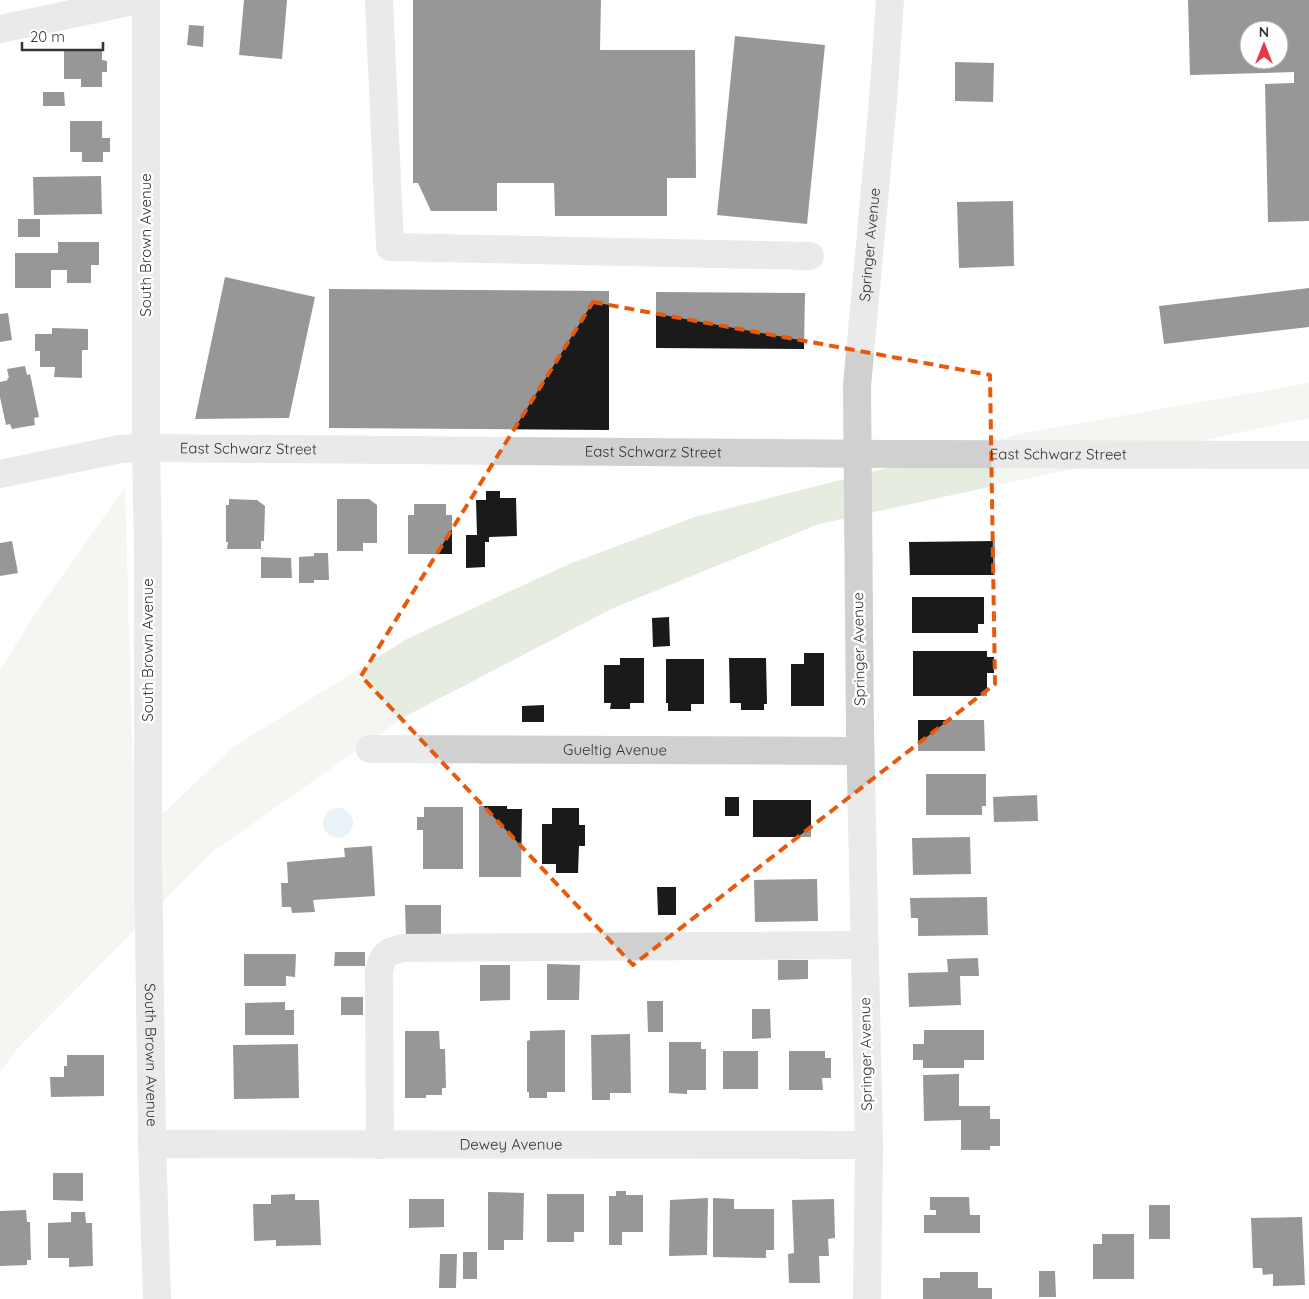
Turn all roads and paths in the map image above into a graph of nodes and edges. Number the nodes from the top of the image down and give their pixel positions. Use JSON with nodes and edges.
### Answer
{"nodes":[{"id":1,"x":138,"y":0,"type":"edge"},
{"id":2,"x":146,"y":0,"type":"edge"},
{"id":3,"x":379,"y":0,"type":"edge"},
{"id":4,"x":890,"y":0,"type":"edge"},
{"id":5,"x":0,"y":29,"type":"edge"},
{"id":6,"x":810,"y":256,"type":"dead end"},
{"id":7,"x":146,"y":448,"type":"junction"},
{"id":8,"x":858,"y":454,"type":"junction"},
{"id":9,"x":1309,"y":454,"type":"edge"},
{"id":10,"x":0,"y":474,"type":"edge"},
{"id":11,"x":370,"y":749,"type":"dead end"},
{"id":12,"x":860,"y":751,"type":"junction"},
{"id":13,"x":864,"y":946,"type":"junction"},
{"id":14,"x":152,"y":1144,"type":"junction"},
{"id":15,"x":380,"y":1145,"type":"junction"},
{"id":16,"x":868,"y":1145,"type":"junction"},
{"id":17,"x":156,"y":1299,"type":"edge"},
{"id":18,"x":867,"y":1299,"type":"edge"}],
"edges":[{"from":1,"to":5,"type":"street"},
{"from":2,"to":7,"type":"street","name":"South Brown Avenue"},
{"from":3,"to":6,"type":"street"},
{"from":4,"to":8,"type":"street","name":"Springer Avenue"},
{"from":7,"to":8,"type":"street","name":"East Schwarz Street"},
{"from":7,"to":10,"type":"street","name":"East Schwarz Street"},
{"from":7,"to":14,"type":"street","name":"South Brown Avenue"},
{"from":8,"to":9,"type":"street","name":"East Schwarz Street"},
{"from":8,"to":12,"type":"street","name":"Springer Avenue"},
{"from":11,"to":12,"type":"street","name":"Gueltig Avenue"},
{"from":12,"to":13,"type":"street","name":"Springer Avenue"},
{"from":13,"to":15,"type":"street"},
{"from":13,"to":16,"type":"street","name":"Springer Avenue"},
{"from":14,"to":15,"type":"street","name":"Dewey Avenue"},
{"from":14,"to":17,"type":"street","name":"South Brown Avenue"},
{"from":15,"to":16,"type":"street","name":"Dewey Avenue"},
{"from":16,"to":18,"type":"street","name":"Springer Avenue"}]}
